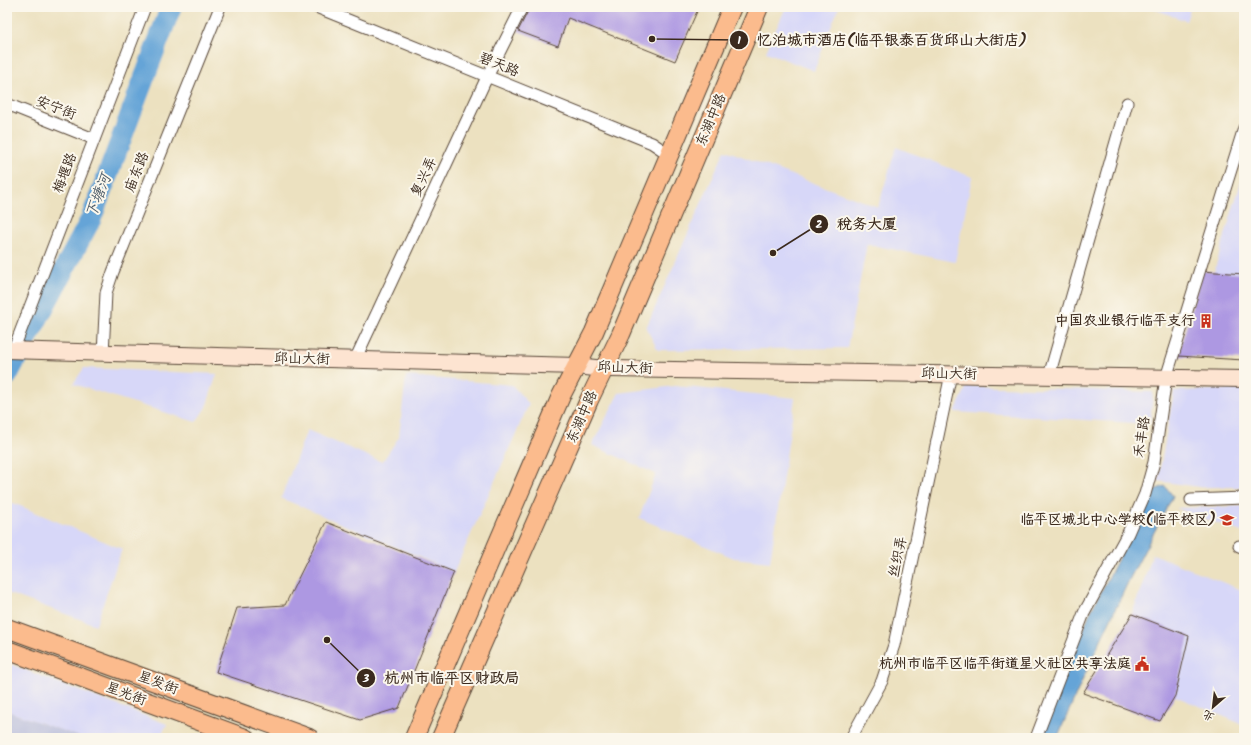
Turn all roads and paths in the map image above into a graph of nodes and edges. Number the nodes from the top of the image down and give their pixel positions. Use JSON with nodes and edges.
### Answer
{"nodes":[{"id":1,"x":145,"y":7,"type":"edge"},
{"id":2,"x":220,"y":7,"type":"edge"},
{"id":3,"x":316,"y":7,"type":"edge"},
{"id":4,"x":522,"y":7,"type":"edge"},
{"id":5,"x":732,"y":7,"type":"edge"},
{"id":6,"x":759,"y":7,"type":"edge"},
{"id":7,"x":488,"y":77,"type":"junction"},
{"id":8,"x":1127,"y":103,"type":"dead end"},
{"id":9,"x":7,"y":104,"type":"edge"},
{"id":10,"x":1244,"y":128,"type":"edge"},
{"id":11,"x":94,"y":139,"type":"junction"},
{"id":12,"x":670,"y":155,"type":"junction"},
{"id":13,"x":11,"y":351,"type":"edge"},
{"id":14,"x":103,"y":354,"type":"junction"},
{"id":15,"x":355,"y":360,"type":"junction"},
{"id":16,"x":577,"y":366,"type":"junction"},
{"id":17,"x":614,"y":369,"type":"junction"},
{"id":18,"x":951,"y":374,"type":"junction"},
{"id":19,"x":1048,"y":376,"type":"junction"},
{"id":20,"x":1166,"y":378,"type":"junction"},
{"id":21,"x":1244,"y":379,"type":"edge"},
{"id":22,"x":1244,"y":498,"type":"edge"},
{"id":23,"x":1191,"y":500,"type":"dead end"},
{"id":24,"x":7,"y":628,"type":"edge"},
{"id":25,"x":7,"y":650,"type":"edge"},
{"id":26,"x":246,"y":738,"type":"edge"},
{"id":27,"x":309,"y":738,"type":"edge"},
{"id":28,"x":414,"y":738,"type":"edge"},
{"id":29,"x":441,"y":738,"type":"edge"},
{"id":30,"x":852,"y":738,"type":"edge"},
{"id":31,"x":1036,"y":738,"type":"edge"}],
"edges":[{"from":1,"to":11,"type":"street","name":"梅堰路"},
{"from":2,"to":14,"type":"street","name":"庙东路"},
{"from":3,"to":7,"type":"street","name":"碧天路"},
{"from":4,"to":7,"type":"street","name":"复兴弄"},
{"from":5,"to":12,"type":"main road","name":"东湖中路"},
{"from":6,"to":17,"type":"main road","name":"东湖中路"},
{"from":7,"to":12,"type":"street","name":"碧天路"},
{"from":7,"to":15,"type":"street","name":"复兴弄"},
{"from":8,"to":19,"type":"street"},
{"from":9,"to":11,"type":"street","name":"安宁街"},
{"from":10,"to":20,"type":"street","name":"禾丰路"},
{"from":11,"to":13,"type":"street","name":"梅堰路"},
{"from":12,"to":16,"type":"main road","name":"东湖中路"},
{"from":13,"to":14,"type":"main road","name":"邱山大街"},
{"from":14,"to":15,"type":"main road","name":"邱山大街"},
{"from":15,"to":16,"type":"main road","name":"邱山大街"},
{"from":16,"to":17,"type":"main road","name":"邱山大街"},
{"from":16,"to":28,"type":"main road","name":"东湖中路"},
{"from":17,"to":18,"type":"main road","name":"邱山大街"},
{"from":17,"to":29,"type":"main road","name":"东湖中路"},
{"from":18,"to":19,"type":"main road","name":"邱山大街"},
{"from":18,"to":30,"type":"street","name":"丝织弄"},
{"from":19,"to":20,"type":"main road","name":"邱山大街"},
{"from":20,"to":21,"type":"main road","name":"邱山大街"},
{"from":20,"to":31,"type":"street","name":"禾丰路"},
{"from":22,"to":23,"type":"street"},
{"from":24,"to":27,"type":"main road","name":"星发街"},
{"from":25,"to":26,"type":"main road","name":"星光街"}]}
